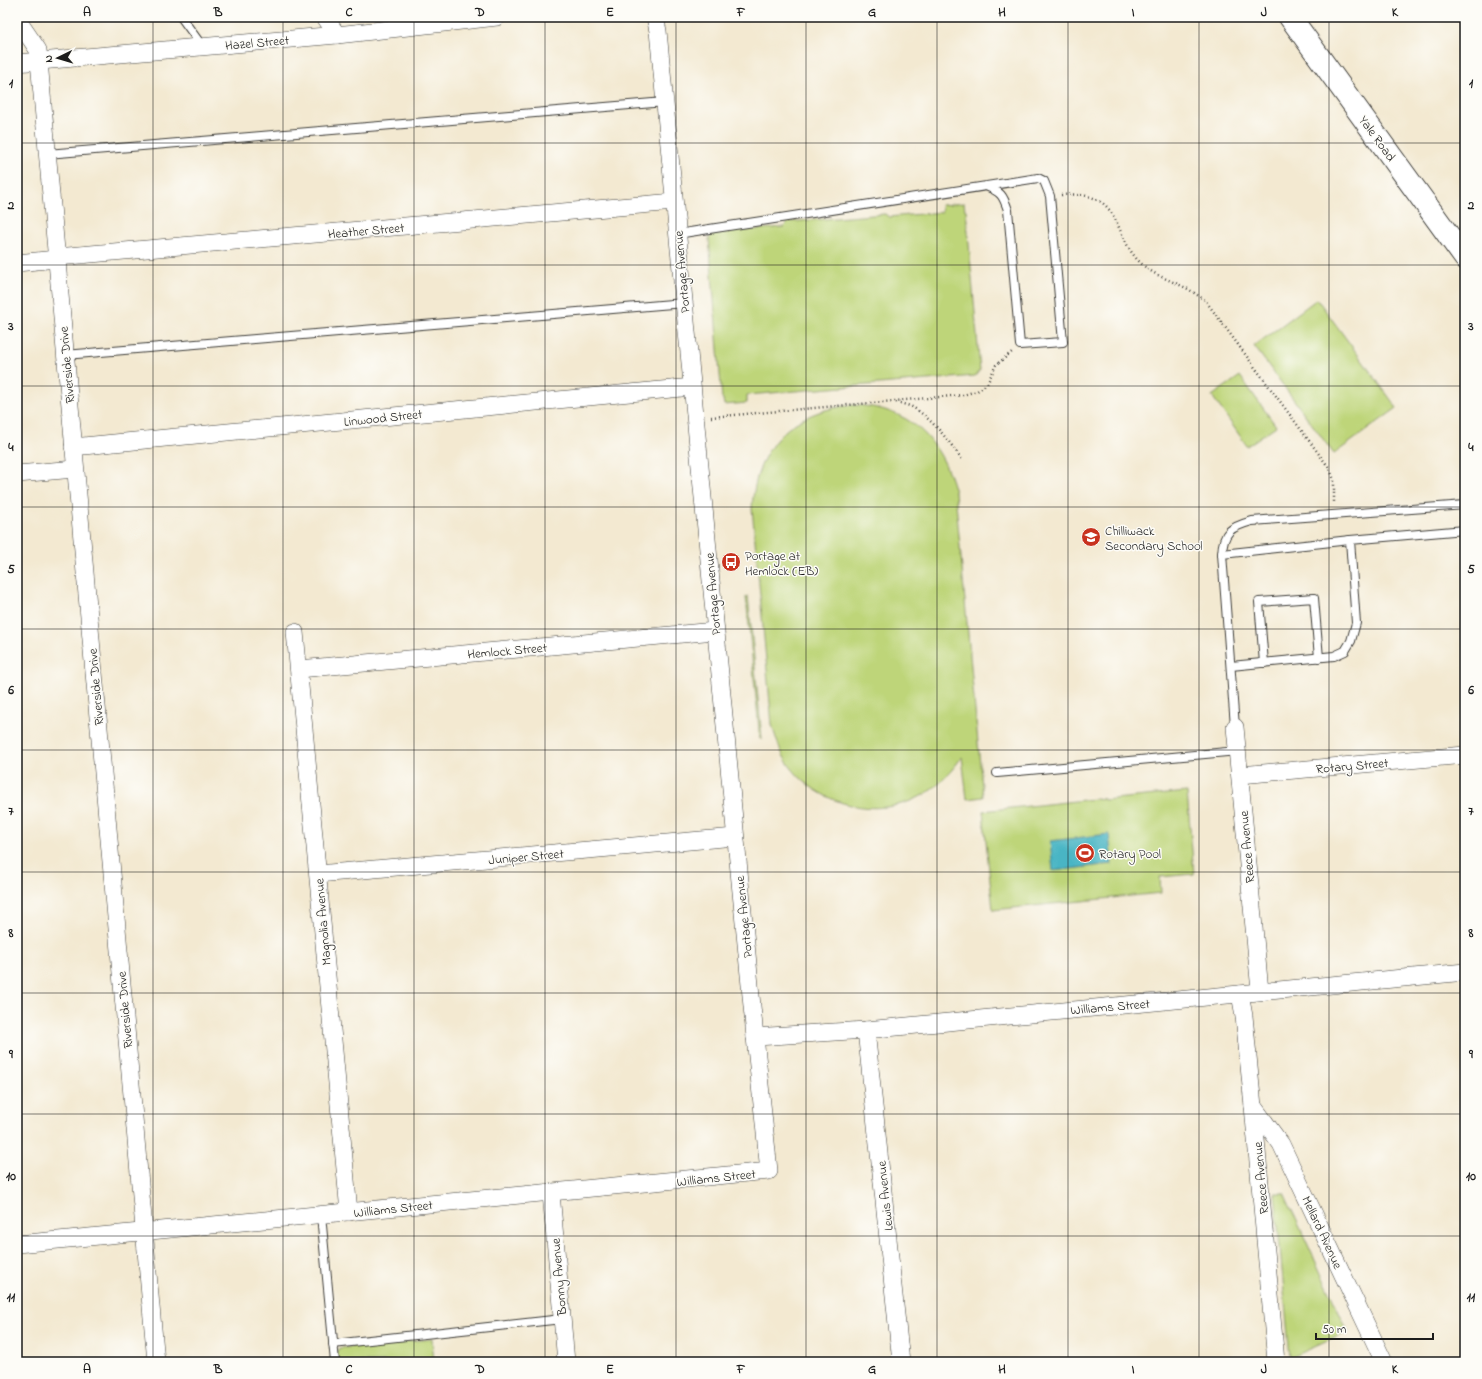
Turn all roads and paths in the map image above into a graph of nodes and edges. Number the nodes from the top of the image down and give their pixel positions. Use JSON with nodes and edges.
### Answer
{"nodes":[{"id":1,"x":181,"y":17,"type":"edge"},
{"id":2,"x":325,"y":17,"type":"edge"},
{"id":3,"x":492,"y":17,"type":"edge"},
{"id":4,"x":655,"y":17,"type":"edge"},
{"id":5,"x":1290,"y":17,"type":"edge"},
{"id":6,"x":17,"y":19,"type":"edge"},
{"id":7,"x":337,"y":35,"type":"junction"},
{"id":8,"x":202,"y":46,"type":"junction"},
{"id":9,"x":39,"y":61,"type":"junction"},
{"id":10,"x":17,"y":63,"type":"edge"},
{"id":11,"x":665,"y":102,"type":"junction"},
{"id":12,"x":47,"y":154,"type":"junction"},
{"id":13,"x":986,"y":186,"type":"junction"},
{"id":14,"x":1050,"y":196,"type":"junction"},
{"id":15,"x":674,"y":202,"type":"junction"},
{"id":16,"x":677,"y":234,"type":"junction"},
{"id":17,"x":57,"y":258,"type":"junction"},
{"id":18,"x":1465,"y":258,"type":"edge"},
{"id":19,"x":17,"y":263,"type":"edge"},
{"id":20,"x":684,"y":303,"type":"junction"},
{"id":21,"x":1020,"y":345,"type":"junction"},
{"id":22,"x":65,"y":355,"type":"junction"},
{"id":23,"x":692,"y":387,"type":"junction"},
{"id":24,"x":894,"y":401,"type":"junction"},
{"id":25,"x":695,"y":419,"type":"junction"},
{"id":26,"x":73,"y":447,"type":"junction"},
{"id":27,"x":963,"y":461,"type":"dead end"},
{"id":28,"x":75,"y":469,"type":"junction"},
{"id":29,"x":17,"y":474,"type":"edge"},
{"id":30,"x":1465,"y":505,"type":"edge"},
{"id":31,"x":1335,"y":514,"type":"junction"},
{"id":32,"x":1465,"y":530,"type":"edge"},
{"id":33,"x":1350,"y":540,"type":"junction"},
{"id":34,"x":1222,"y":554,"type":"junction"},
{"id":35,"x":716,"y":631,"type":"junction"},
{"id":36,"x":295,"y":632,"type":"dead end"},
{"id":37,"x":1319,"y":658,"type":"junction"},
{"id":38,"x":1264,"y":663,"type":"junction"},
{"id":39,"x":1231,"y":666,"type":"junction"},
{"id":40,"x":299,"y":669,"type":"junction"},
{"id":41,"x":1235,"y":727,"type":"joint"},
{"id":42,"x":1238,"y":751,"type":"junction"},
{"id":43,"x":1465,"y":755,"type":"edge"},
{"id":44,"x":997,"y":773,"type":"dead end"},
{"id":45,"x":1240,"y":774,"type":"junction"},
{"id":46,"x":735,"y":837,"type":"junction"},
{"id":47,"x":318,"y":874,"type":"junction"},
{"id":48,"x":1465,"y":972,"type":"edge"},
{"id":49,"x":1260,"y":991,"type":"junction"},
{"id":50,"x":1240,"y":994,"type":"junction"},
{"id":51,"x":866,"y":1030,"type":"junction"},
{"id":52,"x":755,"y":1037,"type":"junction"},
{"id":53,"x":1253,"y":1106,"type":"junction"},
{"id":54,"x":769,"y":1172,"type":"joint"},
{"id":55,"x":551,"y":1193,"type":"junction"},
{"id":56,"x":349,"y":1212,"type":"junction"},
{"id":57,"x":321,"y":1215,"type":"junction"},
{"id":58,"x":144,"y":1232,"type":"junction"},
{"id":59,"x":17,"y":1244,"type":"edge"},
{"id":60,"x":562,"y":1319,"type":"junction"},
{"id":61,"x":333,"y":1344,"type":"junction"},
{"id":62,"x":156,"y":1362,"type":"edge"},
{"id":63,"x":335,"y":1362,"type":"edge"},
{"id":64,"x":566,"y":1362,"type":"edge"},
{"id":65,"x":901,"y":1362,"type":"edge"},
{"id":66,"x":1276,"y":1362,"type":"edge"},
{"id":67,"x":1384,"y":1362,"type":"edge"}],
"edges":[{"from":1,"to":8,"type":"lane"},
{"from":2,"to":7,"type":"street"},
{"from":3,"to":7,"type":"street","name":"Hazel Street"},
{"from":4,"to":11,"type":"street","name":"Portage Avenue"},
{"from":5,"to":18,"type":"main road","name":"Yale Road"},
{"from":6,"to":9,"type":"street","name":"Riverside Drive"},
{"from":7,"to":8,"type":"street","name":"Hazel Street"},
{"from":8,"to":9,"type":"street","name":"Hazel Street"},
{"from":9,"to":10,"type":"street","name":"Hazel Street"},
{"from":9,"to":12,"type":"street","name":"Riverside Drive"},
{"from":11,"to":12,"type":"lane"},
{"from":11,"to":15,"type":"street","name":"Portage Avenue"},
{"from":12,"to":17,"type":"street","name":"Riverside Drive"},
{"from":13,"to":14,"type":"lane"},
{"from":13,"to":16,"type":"lane"},
{"from":13,"to":21,"type":"lane"},
{"from":14,"to":21,"type":"lane"},
{"from":14,"to":31,"type":"path"},
{"from":15,"to":16,"type":"street","name":"Portage Avenue"},
{"from":15,"to":17,"type":"street","name":"Heather Street"},
{"from":16,"to":20,"type":"street","name":"Portage Avenue"},
{"from":17,"to":19,"type":"street","name":"Heather Street"},
{"from":17,"to":22,"type":"street","name":"Riverside Drive"},
{"from":20,"to":22,"type":"lane"},
{"from":20,"to":23,"type":"street","name":"Portage Avenue"},
{"from":21,"to":24,"type":"path"},
{"from":22,"to":26,"type":"street","name":"Riverside Drive"},
{"from":23,"to":25,"type":"street","name":"Portage Avenue"},
{"from":23,"to":26,"type":"street","name":"Linwood Street"},
{"from":24,"to":25,"type":"path"},
{"from":24,"to":27,"type":"path"},
{"from":25,"to":35,"type":"street","name":"Portage Avenue"},
{"from":26,"to":28,"type":"street","name":"Riverside Drive"},
{"from":28,"to":29,"type":"street"},
{"from":28,"to":58,"type":"street","name":"Riverside Drive"},
{"from":30,"to":31,"type":"lane"},
{"from":31,"to":34,"type":"lane"},
{"from":32,"to":33,"type":"lane"},
{"from":33,"to":34,"type":"lane"},
{"from":33,"to":37,"type":"lane"},
{"from":34,"to":39,"type":"lane"},
{"from":35,"to":40,"type":"street","name":"Hemlock Street"},
{"from":35,"to":46,"type":"street","name":"Portage Avenue"},
{"from":36,"to":40,"type":"street","name":"Magnolia Avenue"},
{"from":37,"to":38,"type":"lane"},
{"from":37,"to":38,"type":"lane"},
{"from":38,"to":39,"type":"lane"},
{"from":39,"to":41,"type":"lane"},
{"from":40,"to":47,"type":"street","name":"Magnolia Avenue"},
{"from":41,"to":42,"type":"street","name":"Reece Avenue"},
{"from":42,"to":44,"type":"lane"},
{"from":42,"to":45,"type":"street","name":"Reece Avenue"},
{"from":43,"to":45,"type":"street","name":"Rotary Street"},
{"from":45,"to":49,"type":"street","name":"Reece Avenue"},
{"from":46,"to":47,"type":"street","name":"Juniper Street"},
{"from":46,"to":52,"type":"street","name":"Portage Avenue"},
{"from":47,"to":56,"type":"street","name":"Magnolia Avenue"},
{"from":48,"to":49,"type":"street","name":"Williams Street"},
{"from":49,"to":50,"type":"street","name":"Williams Street"},
{"from":50,"to":51,"type":"street","name":"Williams Street"},
{"from":50,"to":53,"type":"street","name":"Reece Avenue"},
{"from":51,"to":52,"type":"street","name":"Williams Street"},
{"from":51,"to":65,"type":"street","name":"Lewis Avenue"},
{"from":52,"to":54,"type":"street","name":"Portage Avenue"},
{"from":53,"to":66,"type":"street","name":"Reece Avenue"},
{"from":53,"to":67,"type":"street","name":"Mellard Avenue"},
{"from":54,"to":55,"type":"street","name":"Williams Street"},
{"from":55,"to":56,"type":"street","name":"Williams Street"},
{"from":55,"to":60,"type":"street","name":"Bonny Avenue"},
{"from":56,"to":57,"type":"street","name":"Williams Street"},
{"from":57,"to":58,"type":"street","name":"Williams Street"},
{"from":57,"to":61,"type":"lane"},
{"from":58,"to":59,"type":"street","name":"Williams Street"},
{"from":58,"to":62,"type":"street","name":"Riverside Drive"},
{"from":60,"to":61,"type":"lane"},
{"from":60,"to":64,"type":"street","name":"Bonny Avenue"},
{"from":61,"to":63,"type":"lane"}]}
